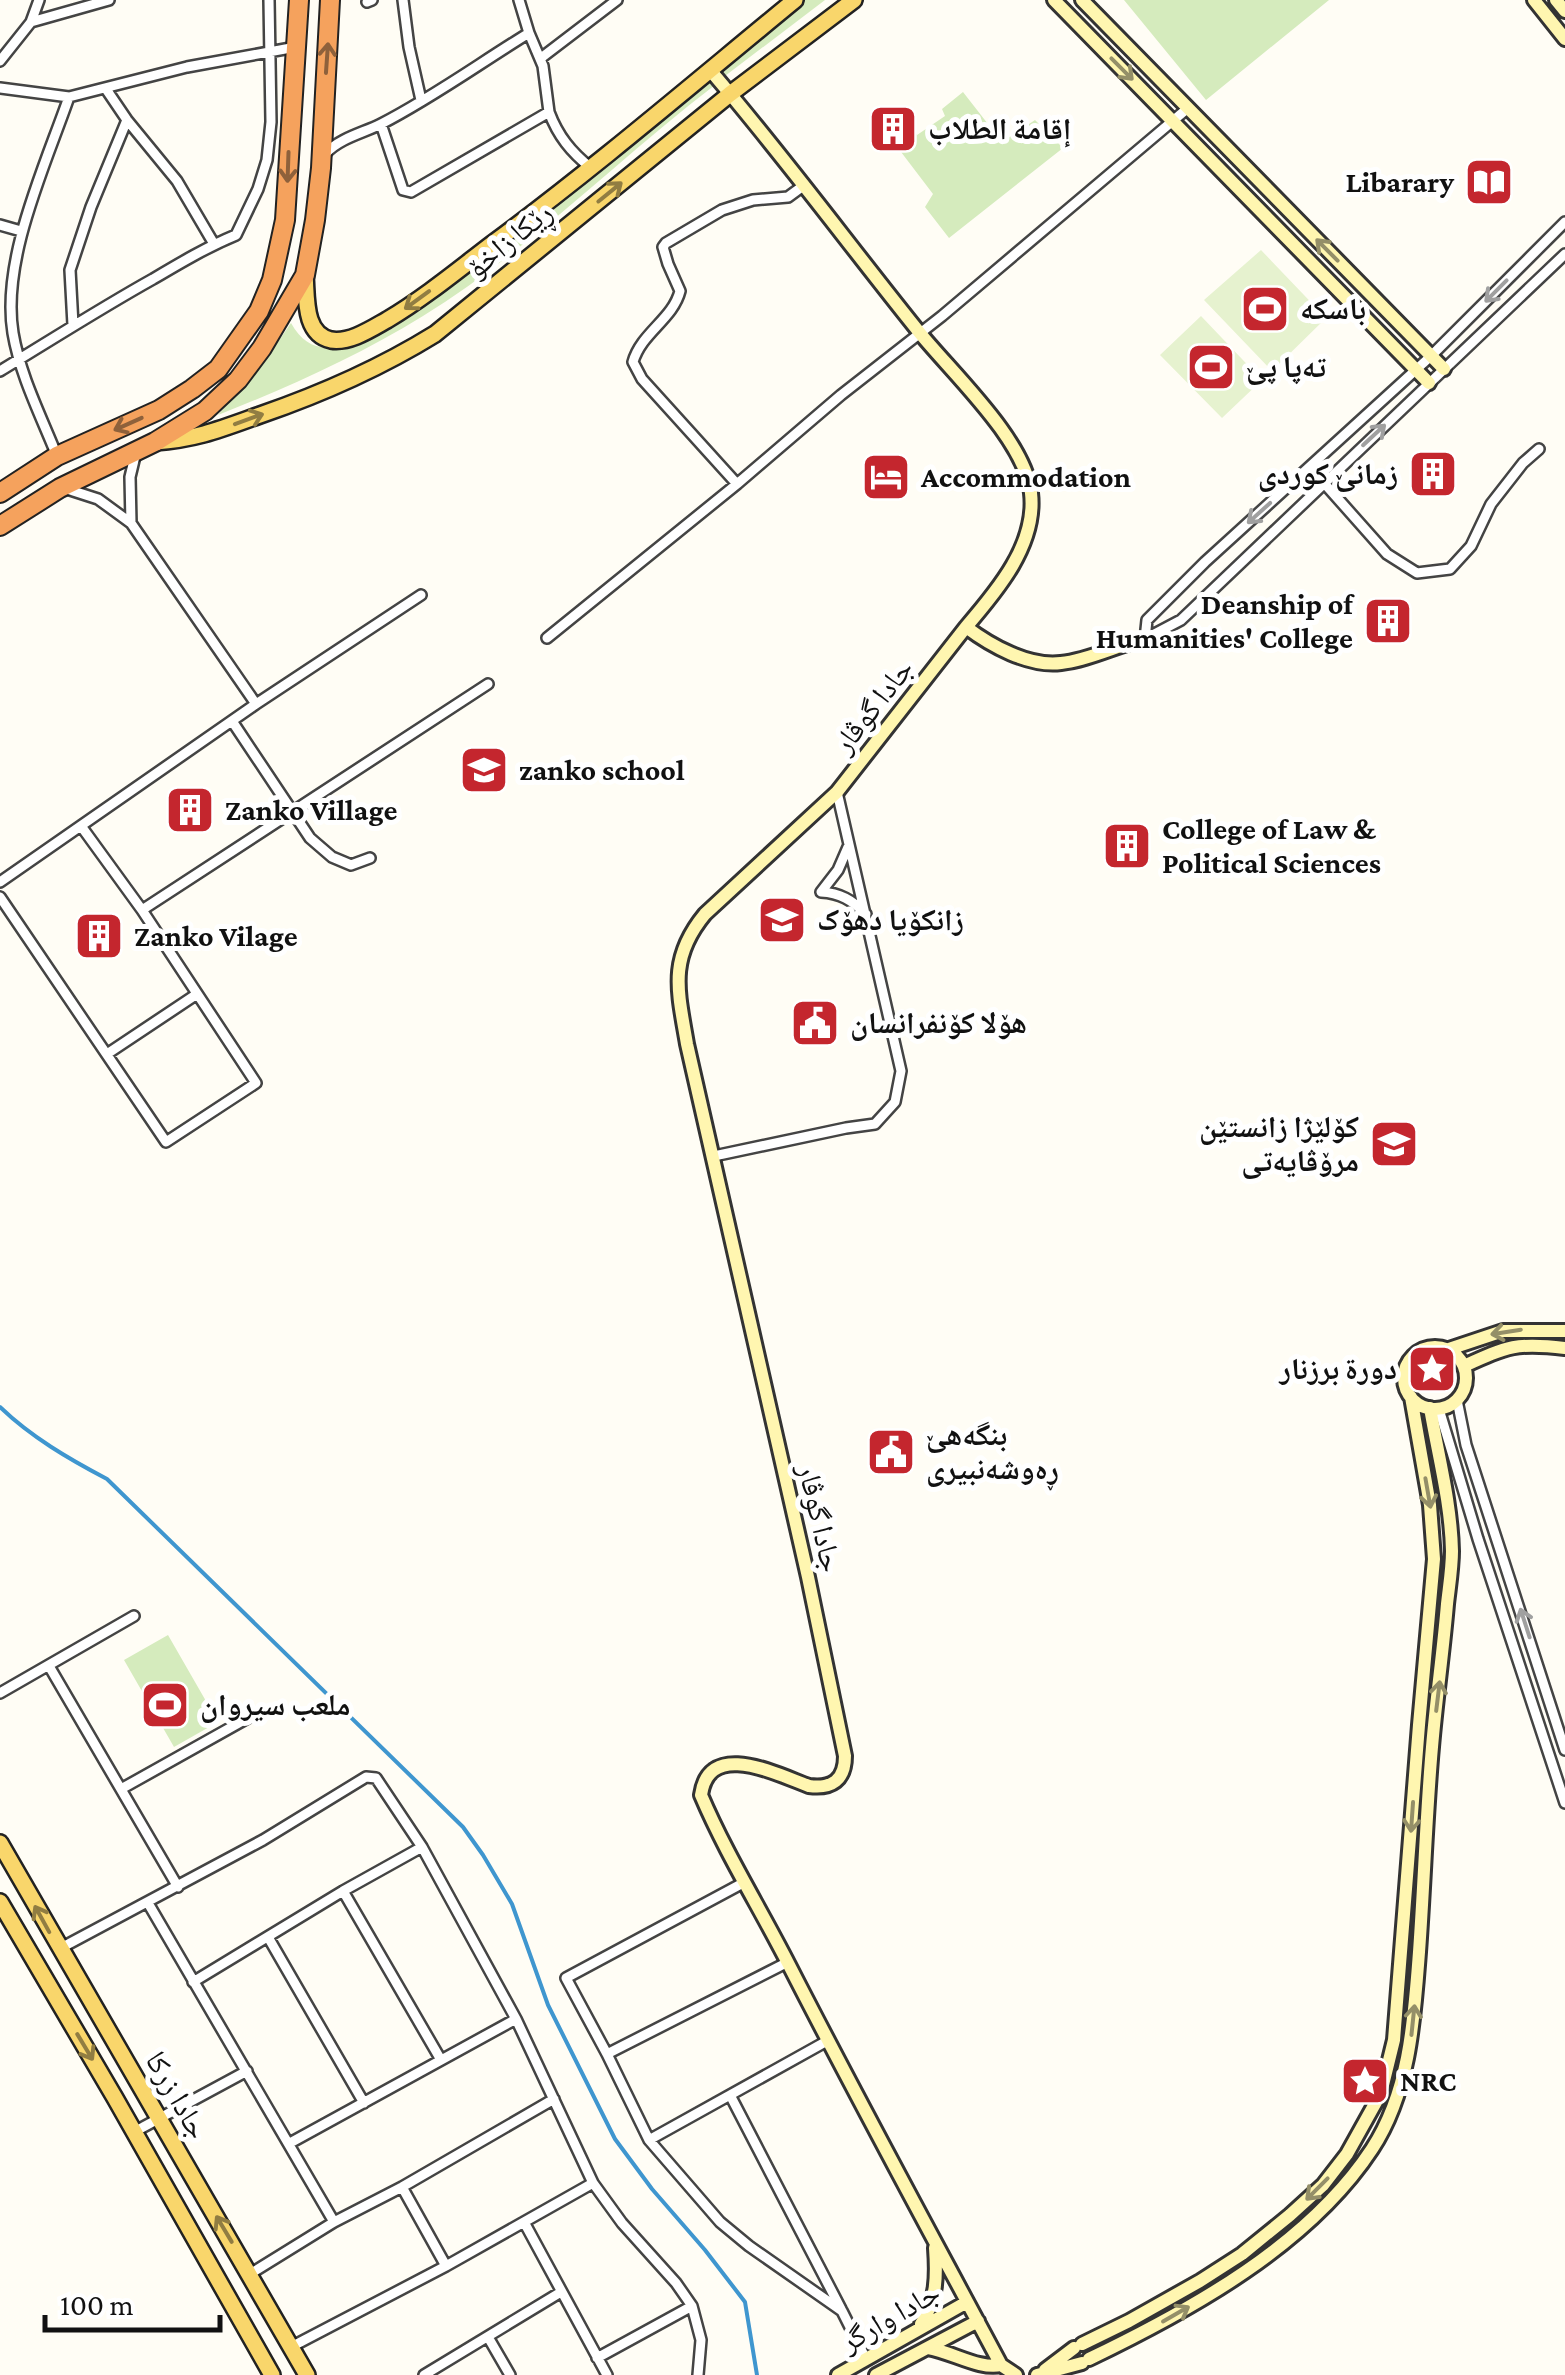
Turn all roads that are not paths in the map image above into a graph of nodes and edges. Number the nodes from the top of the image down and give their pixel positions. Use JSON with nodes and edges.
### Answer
{"nodes":[{"id":1,"x":38,"y":0,"type":"edge"},
{"id":2,"x":109,"y":0,"type":"edge"},
{"id":3,"x":268,"y":0,"type":"edge"},
{"id":4,"x":298,"y":0,"type":"edge"},
{"id":5,"x":403,"y":0,"type":"edge"},
{"id":6,"x":519,"y":0,"type":"edge"},
{"id":7,"x":617,"y":0,"type":"edge"},
{"id":8,"x":795,"y":0,"type":"edge"},
{"id":9,"x":854,"y":0,"type":"edge"},
{"id":10,"x":1054,"y":0,"type":"edge"},
{"id":11,"x":1082,"y":0,"type":"edge"},
{"id":12,"x":1534,"y":0,"type":"edge"},
{"id":13,"x":1556,"y":0,"type":"edge"},
{"id":14,"x":331,"y":2,"type":"edge"},
{"id":15,"x":1565,"y":11,"type":"edge"},
{"id":16,"x":30,"y":22,"type":"junction"},
{"id":17,"x":529,"y":33,"type":"junction"},
{"id":18,"x":1565,"y":40,"type":"edge"},
{"id":19,"x":296,"y":46,"type":"junction"},
{"id":20,"x":270,"y":50,"type":"junction"},
{"id":21,"x":540,"y":58,"type":"junction"},
{"id":22,"x":0,"y":62,"type":"edge"},
{"id":23,"x":710,"y":70,"type":"junction"},
{"id":24,"x":0,"y":88,"type":"edge"},
{"id":25,"x":106,"y":89,"type":"junction"},
{"id":26,"x":730,"y":94,"type":"junction"},
{"id":27,"x":69,"y":97,"type":"junction"},
{"id":28,"x":422,"y":100,"type":"junction"},
{"id":29,"x":1188,"y":108,"type":"junction"},
{"id":30,"x":549,"y":112,"type":"junction"},
{"id":31,"x":290,"y":119,"type":"junction"},
{"id":32,"x":127,"y":120,"type":"junction"},
{"id":33,"x":1173,"y":121,"type":"junction"},
{"id":34,"x":323,"y":123,"type":"junction"},
{"id":35,"x":382,"y":124,"type":"junction"},
{"id":36,"x":321,"y":162,"type":"junction"},
{"id":37,"x":590,"y":168,"type":"junction"},
{"id":38,"x":803,"y":186,"type":"junction"},
{"id":39,"x":1565,"y":222,"type":"edge"},
{"id":40,"x":0,"y":225,"type":"edge"},
{"id":41,"x":21,"y":232,"type":"junction"},
{"id":42,"x":214,"y":244,"type":"junction"},
{"id":43,"x":1565,"y":254,"type":"edge"},
{"id":44,"x":305,"y":274,"type":"junction"},
{"id":45,"x":73,"y":325,"type":"junction"},
{"id":46,"x":920,"y":333,"type":"junction"},
{"id":47,"x":1431,"y":356,"type":"junction"},
{"id":48,"x":19,"y":360,"type":"junction"},
{"id":49,"x":1444,"y":369,"type":"junction"},
{"id":50,"x":1417,"y":370,"type":"junction"},
{"id":51,"x":0,"y":371,"type":"edge"},
{"id":52,"x":1429,"y":383,"type":"junction"},
{"id":53,"x":155,"y":442,"type":"junction"},
{"id":54,"x":1539,"y":449,"type":"dead end"},
{"id":55,"x":136,"y":452,"type":"junction"},
{"id":56,"x":56,"y":456,"type":"junction"},
{"id":57,"x":1324,"y":483,"type":"junction"},
{"id":58,"x":737,"y":484,"type":"junction"},
{"id":59,"x":60,"y":488,"type":"junction"},
{"id":60,"x":0,"y":492,"type":"edge"},
{"id":61,"x":131,"y":523,"type":"junction"},
{"id":62,"x":0,"y":526,"type":"edge"},
{"id":63,"x":422,"y":595,"type":"dead end"},
{"id":64,"x":966,"y":627,"type":"junction"},
{"id":65,"x":547,"y":638,"type":"dead end"},
{"id":66,"x":1145,"y":639,"type":"junction"},
{"id":67,"x":488,"y":684,"type":"dead end"},
{"id":68,"x":256,"y":704,"type":"junction"},
{"id":69,"x":232,"y":721,"type":"junction"},
{"id":70,"x":837,"y":792,"type":"junction"},
{"id":71,"x":292,"y":812,"type":"junction"},
{"id":72,"x":81,"y":826,"type":"junction"},
{"id":73,"x":849,"y":845,"type":"junction"},
{"id":74,"x":370,"y":858,"type":"dead end"},
{"id":75,"x":0,"y":882,"type":"edge"},
{"id":76,"x":0,"y":897,"type":"edge"},
{"id":77,"x":142,"y":910,"type":"junction"},
{"id":78,"x":867,"y":915,"type":"junction"},
{"id":79,"x":197,"y":994,"type":"junction"},
{"id":80,"x":107,"y":1054,"type":"junction"},
{"id":81,"x":713,"y":1162,"type":"junction"},
{"id":82,"x":1565,"y":1331,"type":"edge"},
{"id":83,"x":1565,"y":1348,"type":"edge"},
{"id":84,"x":1449,"y":1350,"type":"junction"},
{"id":85,"x":1464,"y":1366,"type":"junction"},
{"id":86,"x":1410,"y":1397,"type":"junction"},
{"id":87,"x":1457,"y":1400,"type":"junction"},
{"id":88,"x":1435,"y":1409,"type":"junction"},
{"id":89,"x":134,"y":1616,"type":"dead end"},
{"id":90,"x":49,"y":1666,"type":"junction"},
{"id":91,"x":0,"y":1693,"type":"edge"},
{"id":92,"x":255,"y":1714,"type":"dead end"},
{"id":93,"x":1565,"y":1750,"type":"edge"},
{"id":94,"x":121,"y":1789,"type":"junction"},
{"id":95,"x":1565,"y":1803,"type":"edge"},
{"id":96,"x":0,"y":1843,"type":"edge"},
{"id":97,"x":422,"y":1847,"type":"junction"},
{"id":98,"x":743,"y":1883,"type":"junction"},
{"id":99,"x":178,"y":1886,"type":"junction"},
{"id":100,"x":342,"y":1891,"type":"junction"},
{"id":101,"x":0,"y":1902,"type":"edge"},
{"id":102,"x":148,"y":1902,"type":"junction"},
{"id":103,"x":268,"y":1937,"type":"junction"},
{"id":104,"x":59,"y":1948,"type":"junction"},
{"id":105,"x":788,"y":1962,"type":"junction"},
{"id":106,"x":192,"y":1982,"type":"junction"},
{"id":107,"x":516,"y":2019,"type":"junction"},
{"id":108,"x":827,"y":2041,"type":"junction"},
{"id":109,"x":607,"y":2054,"type":"junction"},
{"id":110,"x":441,"y":2060,"type":"junction"},
{"id":111,"x":247,"y":2071,"type":"junction"},
{"id":112,"x":730,"y":2094,"type":"junction"},
{"id":113,"x":554,"y":2099,"type":"junction"},
{"id":114,"x":364,"y":2103,"type":"junction"},
{"id":115,"x":159,"y":2120,"type":"junction"},
{"id":116,"x":134,"y":2132,"type":"junction"},
{"id":117,"x":649,"y":2140,"type":"junction"},
{"id":118,"x":290,"y":2143,"type":"junction"},
{"id":119,"x":1347,"y":2154,"type":"junction"},
{"id":120,"x":1361,"y":2164,"type":"junction"},
{"id":121,"x":594,"y":2183,"type":"junction"},
{"id":122,"x":402,"y":2187,"type":"junction"},
{"id":123,"x":334,"y":2222,"type":"junction"},
{"id":124,"x":524,"y":2222,"type":"junction"},
{"id":125,"x":934,"y":2240,"type":"junction"},
{"id":126,"x":446,"y":2266,"type":"junction"},
{"id":127,"x":250,"y":2274,"type":"junction"},
{"id":128,"x":561,"y":2292,"type":"junction"},
{"id":129,"x":967,"y":2302,"type":"junction"},
{"id":130,"x":692,"y":2306,"type":"junction"},
{"id":131,"x":842,"y":2312,"type":"junction"},
{"id":132,"x":978,"y":2321,"type":"junction"},
{"id":133,"x":917,"y":2330,"type":"junction"},
{"id":134,"x":488,"y":2337,"type":"junction"},
{"id":135,"x":291,"y":2347,"type":"junction"},
{"id":136,"x":928,"y":2348,"type":"junction"},
{"id":137,"x":598,"y":2358,"type":"junction"},
{"id":138,"x":866,"y":2359,"type":"junction"},
{"id":139,"x":1002,"y":2365,"type":"junction"},
{"id":140,"x":1040,"y":2374,"type":"edge"},
{"id":141,"x":272,"y":2375,"type":"edge"},
{"id":142,"x":307,"y":2375,"type":"edge"},
{"id":143,"x":424,"y":2375,"type":"edge"},
{"id":144,"x":510,"y":2375,"type":"edge"},
{"id":145,"x":607,"y":2375,"type":"edge"},
{"id":146,"x":698,"y":2375,"type":"edge"},
{"id":147,"x":838,"y":2375,"type":"edge"},
{"id":148,"x":876,"y":2375,"type":"edge"},
{"id":149,"x":986,"y":2375,"type":"edge"},
{"id":150,"x":1016,"y":2375,"type":"edge"}],
"edges":[{"from":1,"to":16,"type":"street"},
{"from":2,"to":16,"type":"street"},
{"from":3,"to":20,"type":"street"},
{"from":4,"to":19,"type":"highway"},
{"from":5,"to":28,"type":"street"},
{"from":6,"to":17,"type":"street"},
{"from":7,"to":21,"type":"street"},
{"from":8,"to":23,"type":"main road","name":"ڕێکا زاخۆ"},
{"from":9,"to":26,"type":"main road","name":"ڕێکا زاخۆ"},
{"from":10,"to":33,"type":"street","one_way":true},
{"from":11,"to":29,"type":"street"},
{"from":12,"to":18,"type":"street"},
{"from":13,"to":15,"type":"street"},
{"from":34,"to":14,"type":"highway","name":"ڕێکا زاخۆ","one_way":true},
{"from":16,"to":22,"type":"street"},
{"from":17,"to":21,"type":"street"},
{"from":17,"to":28,"type":"street"},
{"from":19,"to":20,"type":"street"},
{"from":19,"to":31,"type":"highway"},
{"from":20,"to":25,"type":"street"},
{"from":20,"to":42,"type":"street"},
{"from":21,"to":30,"type":"street"},
{"from":23,"to":26,"type":"street","name":"جادا گوڤار"},
{"from":23,"to":37,"type":"main road","name":"ڕێکا زاخۆ"},
{"from":24,"to":27,"type":"street"},
{"from":25,"to":27,"type":"street"},
{"from":25,"to":32,"type":"street"},
{"from":26,"to":38,"type":"street","name":"جادا گوڤار"},
{"from":53,"to":26,"type":"main road","name":"ڕێکا زاخۆ","one_way":true},
{"from":27,"to":41,"type":"street"},
{"from":28,"to":35,"type":"street"},
{"from":29,"to":33,"type":"street"},
{"from":47,"to":29,"type":"street","one_way":true},
{"from":30,"to":35,"type":"street"},
{"from":30,"to":37,"type":"street"},
{"from":31,"to":34,"type":"highway"},
{"from":31,"to":56,"type":"highway","one_way":true},
{"from":32,"to":42,"type":"street"},
{"from":32,"to":45,"type":"street"},
{"from":33,"to":46,"type":"street"},
{"from":33,"to":50,"type":"street"},
{"from":34,"to":36,"type":"highway","name":"ڕێکا زاخۆ"},
{"from":35,"to":36,"type":"street"},
{"from":36,"to":44,"type":"highway","name":"ڕێکا زاخۆ"},
{"from":37,"to":44,"type":"main road","name":"ڕێکا زاخۆ","one_way":true},
{"from":38,"to":46,"type":"street","name":"جادا گوڤار"},
{"from":38,"to":58,"type":"street"},
{"from":39,"to":47,"type":"street","one_way":true},
{"from":40,"to":41,"type":"street"},
{"from":41,"to":48,"type":"street"},
{"from":42,"to":45,"type":"street"},
{"from":43,"to":49,"type":"street"},
{"from":44,"to":53,"type":"highway","name":"ڕێکا زاخۆ"},
{"from":45,"to":48,"type":"street"},
{"from":46,"to":58,"type":"street"},
{"from":46,"to":64,"type":"street","name":"جادا گوڤار"},
{"from":47,"to":49,"type":"street"},
{"from":47,"to":50,"type":"street"},
{"from":48,"to":51,"type":"street"},
{"from":48,"to":56,"type":"street"},
{"from":49,"to":52,"type":"street"},
{"from":50,"to":52,"type":"street"},
{"from":50,"to":66,"type":"street","one_way":true},
{"from":57,"to":52,"type":"street","one_way":true},
{"from":53,"to":55,"type":"highway","name":"ڕێکا زاخۆ"},
{"from":54,"to":57,"type":"street"},
{"from":55,"to":59,"type":"highway","name":"ڕێکا زاخۆ"},
{"from":55,"to":61,"type":"street"},
{"from":56,"to":60,"type":"highway"},
{"from":57,"to":66,"type":"street"},
{"from":58,"to":65,"type":"street"},
{"from":59,"to":61,"type":"street"},
{"from":59,"to":62,"type":"highway","name":"ڕێکا زاخۆ"},
{"from":61,"to":68,"type":"street"},
{"from":63,"to":68,"type":"street"},
{"from":64,"to":66,"type":"street"},
{"from":64,"to":70,"type":"street","name":"جادا گوڤار"},
{"from":67,"to":71,"type":"street"},
{"from":68,"to":69,"type":"street"},
{"from":69,"to":71,"type":"street"},
{"from":69,"to":72,"type":"street"},
{"from":70,"to":73,"type":"street"},
{"from":70,"to":81,"type":"street","name":"جادا گوڤار"},
{"from":71,"to":74,"type":"street"},
{"from":71,"to":77,"type":"street"},
{"from":72,"to":75,"type":"street"},
{"from":72,"to":77,"type":"street"},
{"from":73,"to":78,"type":"street"},
{"from":73,"to":78,"type":"street"},
{"from":76,"to":80,"type":"street"},
{"from":77,"to":79,"type":"street"},
{"from":78,"to":81,"type":"street"},
{"from":79,"to":80,"type":"street"},
{"from":79,"to":80,"type":"street"},
{"from":81,"to":98,"type":"street","name":"جادا گوڤار"},
{"from":82,"to":84,"type":"street","one_way":true},
{"from":83,"to":85,"type":"street"},
{"from":84,"to":85,"type":"street"},
{"from":84,"to":86,"type":"street"},
{"from":85,"to":87,"type":"street"},
{"from":86,"to":88,"type":"street"},
{"from":86,"to":119,"type":"street","one_way":true},
{"from":87,"to":88,"type":"street"},
{"from":93,"to":87,"type":"street","one_way":true},
{"from":88,"to":95,"type":"street"},
{"from":120,"to":88,"type":"street","one_way":true},
{"from":89,"to":90,"type":"street"},
{"from":90,"to":91,"type":"street"},
{"from":90,"to":94,"type":"street"},
{"from":92,"to":94,"type":"street"},
{"from":94,"to":99,"type":"street"},
{"from":104,"to":96,"type":"main road","name":"جادا زرکا","one_way":true},
{"from":97,"to":99,"type":"street"},
{"from":97,"to":100,"type":"street"},
{"from":97,"to":107,"type":"street"},
{"from":98,"to":105,"type":"street","name":"جادا گوڤار"},
{"from":98,"to":109,"type":"street"},
{"from":99,"to":102,"type":"street"},
{"from":100,"to":103,"type":"street"},
{"from":100,"to":110,"type":"street"},
{"from":101,"to":116,"type":"main road","name":"جادا زرکا","one_way":true},
{"from":102,"to":104,"type":"street"},
{"from":102,"to":106,"type":"street"},
{"from":103,"to":106,"type":"street"},
{"from":103,"to":114,"type":"street"},
{"from":104,"to":115,"type":"main road","name":"جادا زرکا"},
{"from":105,"to":108,"type":"street","name":"جادا گوڤار"},
{"from":105,"to":109,"type":"street"},
{"from":106,"to":111,"type":"street"},
{"from":107,"to":110,"type":"street"},
{"from":107,"to":113,"type":"street"},
{"from":108,"to":112,"type":"street"},
{"from":108,"to":125,"type":"street","name":"جادا گوڤار"},
{"from":109,"to":117,"type":"street"},
{"from":110,"to":114,"type":"street"},
{"from":111,"to":115,"type":"street"},
{"from":111,"to":118,"type":"street"},
{"from":112,"to":117,"type":"street"},
{"from":112,"to":131,"type":"street"},
{"from":113,"to":121,"type":"street"},
{"from":113,"to":122,"type":"street"},
{"from":114,"to":118,"type":"street"},
{"from":115,"to":116,"type":"street"},
{"from":127,"to":115,"type":"main road","name":"جادا زرکا","one_way":true},
{"from":116,"to":141,"type":"main road","name":"جادا زرکا"},
{"from":117,"to":131,"type":"street"},
{"from":118,"to":123,"type":"street"},
{"from":119,"to":120,"type":"street"},
{"from":119,"to":140,"type":"street","one_way":true},
{"from":140,"to":120,"type":"street","one_way":true},
{"from":121,"to":124,"type":"street"},
{"from":121,"to":130,"type":"street"},
{"from":122,"to":123,"type":"street"},
{"from":122,"to":126,"type":"street"},
{"from":123,"to":127,"type":"street"},
{"from":124,"to":126,"type":"street"},
{"from":124,"to":128,"type":"street"},
{"from":125,"to":129,"type":"street","name":"جادا گوڤار"},
{"from":125,"to":133,"type":"street"},
{"from":126,"to":135,"type":"street"},
{"from":127,"to":135,"type":"main road","name":"جادا زرکا"},
{"from":128,"to":134,"type":"street"},
{"from":128,"to":137,"type":"street"},
{"from":129,"to":132,"type":"street","name":"جادا گوڤار"},
{"from":129,"to":133,"type":"street","name":"جادا وارگر"},
{"from":130,"to":137,"type":"street"},
{"from":130,"to":146,"type":"street"},
{"from":131,"to":138,"type":"street"},
{"from":132,"to":136,"type":"street","name":"جادا وارگر"},
{"from":132,"to":139,"type":"street","name":"جادا گوڤار"},
{"from":133,"to":138,"type":"street","name":"جادا وارگر"},
{"from":134,"to":143,"type":"street"},
{"from":134,"to":144,"type":"street"},
{"from":135,"to":142,"type":"main road","name":"جادا زرکا"},
{"from":136,"to":139,"type":"street"},
{"from":136,"to":148,"type":"street","name":"جادا وارگر"},
{"from":137,"to":145,"type":"street"},
{"from":138,"to":147,"type":"street","name":"جادا وارگر"},
{"from":139,"to":149,"type":"street"},
{"from":139,"to":150,"type":"street"}]}
